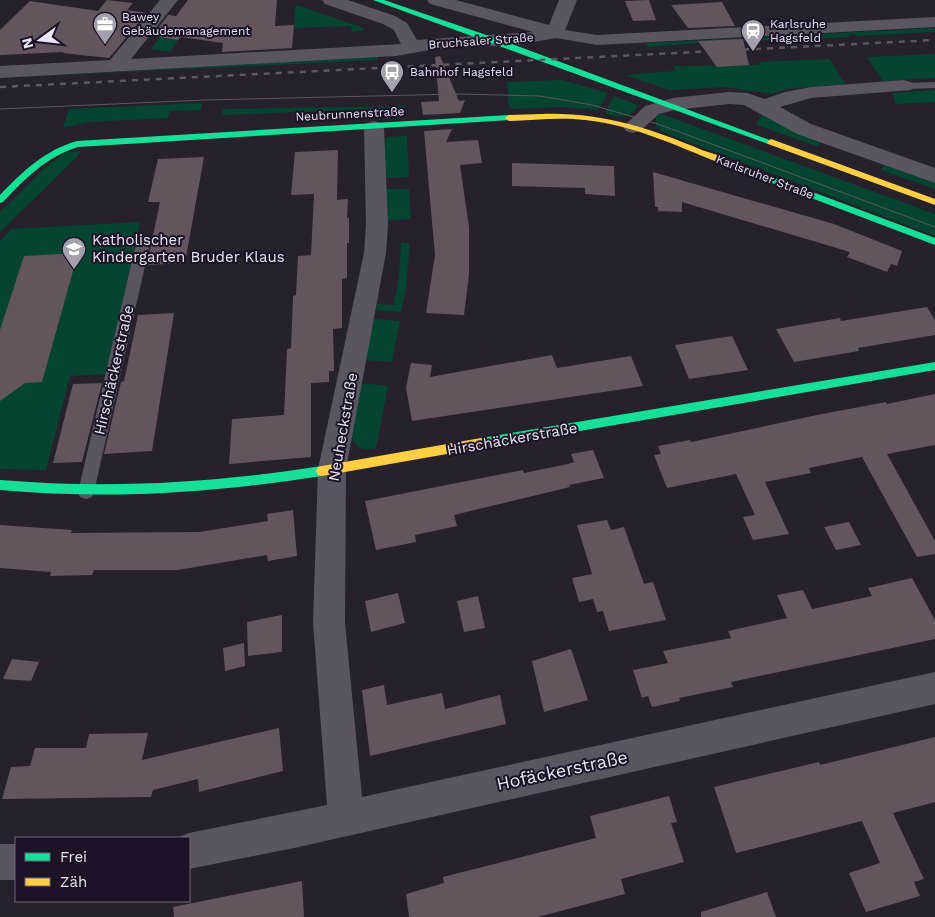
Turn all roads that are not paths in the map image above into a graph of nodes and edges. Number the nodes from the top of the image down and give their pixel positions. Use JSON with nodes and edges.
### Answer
{"nodes":[{"id":1,"x":169,"y":0,"type":"edge"},
{"id":2,"x":331,"y":0,"type":"edge"},
{"id":3,"x":376,"y":0,"type":"edge"},
{"id":4,"x":436,"y":0,"type":"edge"},
{"id":5,"x":568,"y":0,"type":"edge"},
{"id":6,"x":935,"y":22,"type":"edge"},
{"id":7,"x":556,"y":32,"type":"junction"},
{"id":8,"x":412,"y":46,"type":"junction"},
{"id":9,"x":117,"y":64,"type":"junction"},
{"id":10,"x":0,"y":72,"type":"edge"},
{"id":11,"x":935,"y":85,"type":"edge"},
{"id":12,"x":904,"y":86,"type":"joint"},
{"id":13,"x":765,"y":106,"type":"junction"},
{"id":14,"x":374,"y":127,"type":"junction"},
{"id":15,"x":633,"y":127,"type":"junction"},
{"id":16,"x":935,"y":176,"type":"edge"},
{"id":17,"x":0,"y":200,"type":"edge"},
{"id":18,"x":935,"y":202,"type":"edge"},
{"id":19,"x":935,"y":242,"type":"edge"},
{"id":20,"x":142,"y":248,"type":"dead end"},
{"id":21,"x":935,"y":366,"type":"edge"},
{"id":22,"x":332,"y":469,"type":"junction"},
{"id":23,"x":0,"y":486,"type":"edge"},
{"id":24,"x":86,"y":492,"type":"junction"},
{"id":25,"x":935,"y":688,"type":"edge"},
{"id":26,"x":346,"y":818,"type":"junction"},
{"id":27,"x":190,"y":851,"type":"edge"},
{"id":28,"x":0,"y":862,"type":"edge"},
{"id":29,"x":15,"y":862,"type":"edge"}],
"edges":[{"from":1,"to":9,"type":"street"},
{"from":2,"to":8,"type":"street"},
{"from":3,"to":18,"type":"street"},
{"from":4,"to":7,"type":"street"},
{"from":5,"to":7,"type":"street"},
{"from":6,"to":7,"type":"street","name":"Bruchsaler Straße"},
{"from":7,"to":8,"type":"street","name":"Bruchsaler Straße"},
{"from":8,"to":9,"type":"street","name":"Bruchsaler Straße"},
{"from":9,"to":10,"type":"street","name":"Bruchsaler Straße"},
{"from":11,"to":12,"type":"lane"},
{"from":12,"to":13,"type":"street"},
{"from":13,"to":15,"type":"street"},
{"from":13,"to":16,"type":"street"},
{"from":14,"to":15,"type":"street","name":"Neubrunnenstraße"},
{"from":14,"to":17,"type":"street","name":"Neubrunnenstraße"},
{"from":14,"to":22,"type":"street","name":"Neuheckstraße"},
{"from":15,"to":19,"type":"street","name":"Karlsruher Straße"},
{"from":20,"to":24,"type":"lane","name":"Hirschäckerstraße"},
{"from":21,"to":22,"type":"street","name":"Hirschäckerstraße"},
{"from":22,"to":24,"type":"street","name":"Hirschäckerstraße"},
{"from":22,"to":26,"type":"street","name":"Neuheckstraße"},
{"from":23,"to":24,"type":"street","name":"Hirschäckerstraße"},
{"from":25,"to":26,"type":"street","name":"Hofäckerstraße"},
{"from":26,"to":27,"type":"street","name":"Hofäckerstraße"},
{"from":28,"to":29,"type":"street"}]}
